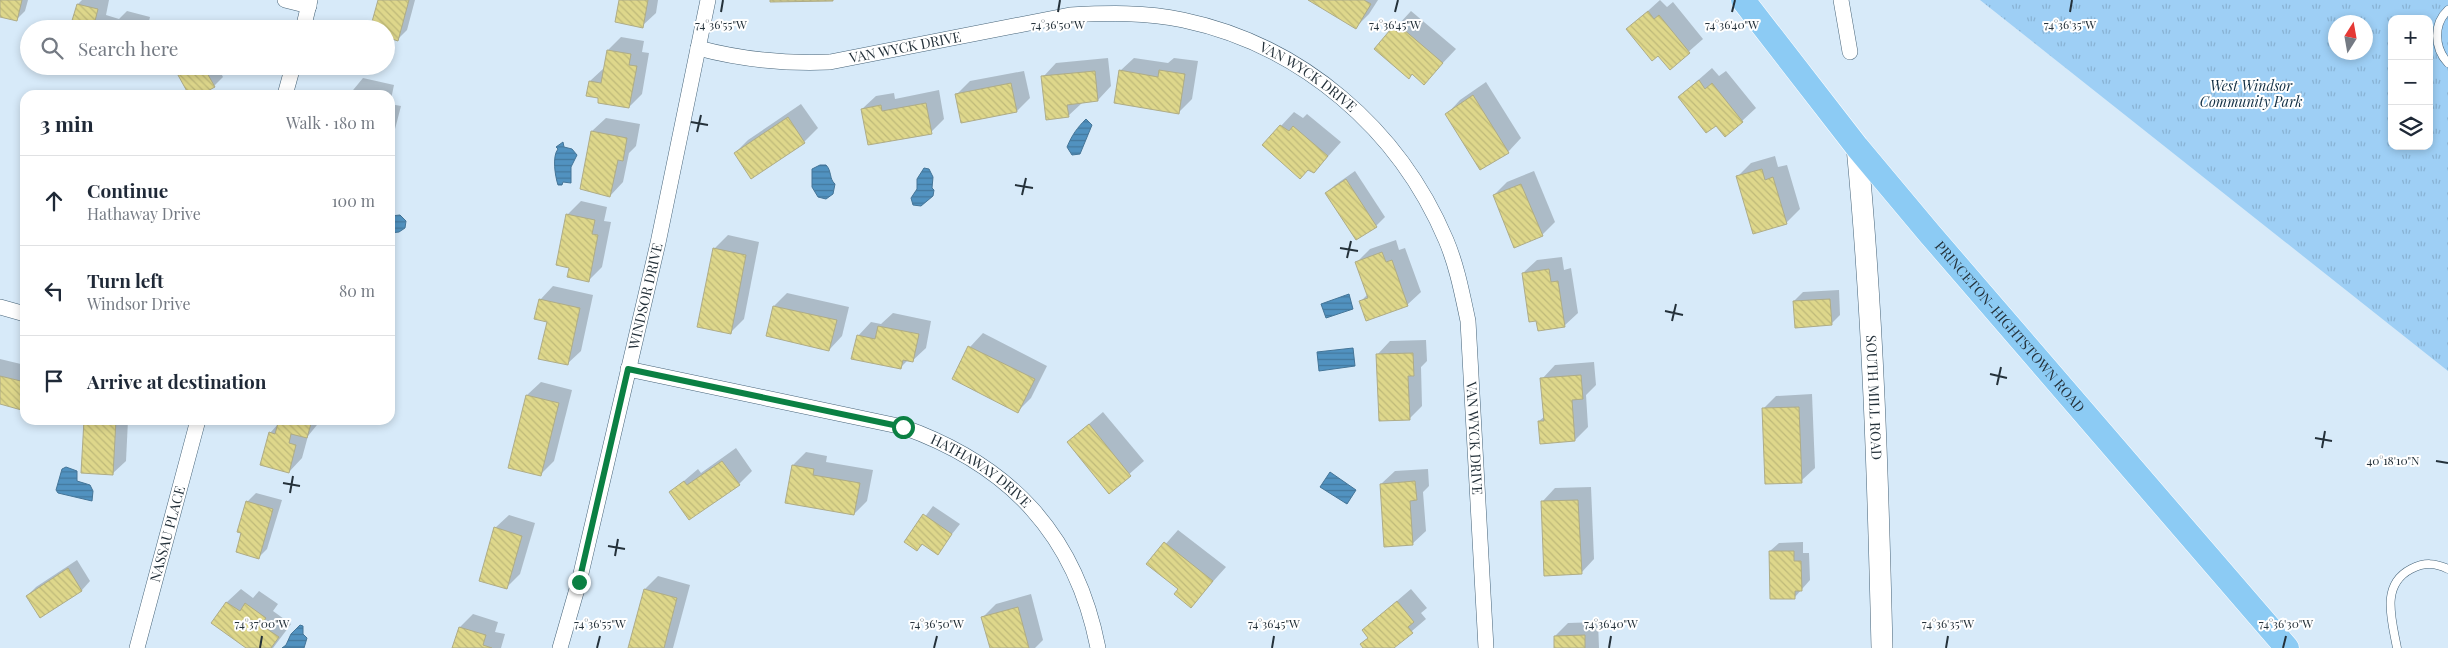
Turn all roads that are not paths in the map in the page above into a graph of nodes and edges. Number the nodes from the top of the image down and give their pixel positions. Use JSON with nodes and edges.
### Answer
{"nodes":[{"id":1,"x":285,"y":0,"type":"edge"},
{"id":2,"x":708,"y":0,"type":"edge"},
{"id":3,"x":1743,"y":0,"type":"edge"},
{"id":4,"x":1841,"y":0,"type":"edge"},
{"id":5,"x":309,"y":3,"type":"edge"},
{"id":6,"x":2448,"y":10,"type":"edge"},
{"id":7,"x":305,"y":20,"type":"edge"},
{"id":8,"x":698,"y":48,"type":"junction"},
{"id":9,"x":1850,"y":52,"type":"dead end"},
{"id":10,"x":2448,"y":63,"type":"edge"},
{"id":11,"x":291,"y":75,"type":"edge"},
{"id":12,"x":287,"y":90,"type":"edge"},
{"id":13,"x":1857,"y":147,"type":"junction"},
{"id":14,"x":0,"y":308,"type":"edge"},
{"id":15,"x":20,"y":313,"type":"edge"},
{"id":16,"x":628,"y":369,"type":"junction"},
{"id":17,"x":197,"y":425,"type":"edge"},
{"id":18,"x":2448,"y":569,"type":"edge"},
{"id":19,"x":137,"y":648,"type":"edge"},
{"id":20,"x":560,"y":648,"type":"edge"},
{"id":21,"x":1098,"y":648,"type":"edge"},
{"id":22,"x":1486,"y":648,"type":"edge"},
{"id":23,"x":1882,"y":648,"type":"edge"},
{"id":24,"x":2287,"y":648,"type":"edge"},
{"id":25,"x":2397,"y":648,"type":"edge"}],
"edges":[{"from":1,"to":5,"type":"street"},
{"from":2,"to":8,"type":"street","name":"WINDSOR DRIVE"},
{"from":3,"to":13,"type":"main road","name":"PRINCETON-HIGHTSTOWN ROAD"},
{"from":4,"to":9,"type":"street"},
{"from":5,"to":7,"type":"street"},
{"from":6,"to":10,"type":"lane"},
{"from":8,"to":16,"type":"street","name":"WINDSOR DRIVE"},
{"from":8,"to":22,"type":"street","name":"VAN WYCK DRIVE"},
{"from":11,"to":12,"type":"street"},
{"from":13,"to":23,"type":"main road","name":"SOUTH MILL ROAD"},
{"from":13,"to":24,"type":"main road","name":"PRINCETON-HIGHTSTOWN ROAD"},
{"from":14,"to":15,"type":"street"},
{"from":16,"to":20,"type":"street","name":"WINDSOR DRIVE"},
{"from":16,"to":21,"type":"street","name":"HATHAWAY DRIVE"},
{"from":17,"to":19,"type":"street","name":"NASSAU PLACE"},
{"from":18,"to":25,"type":"lane"}]}
